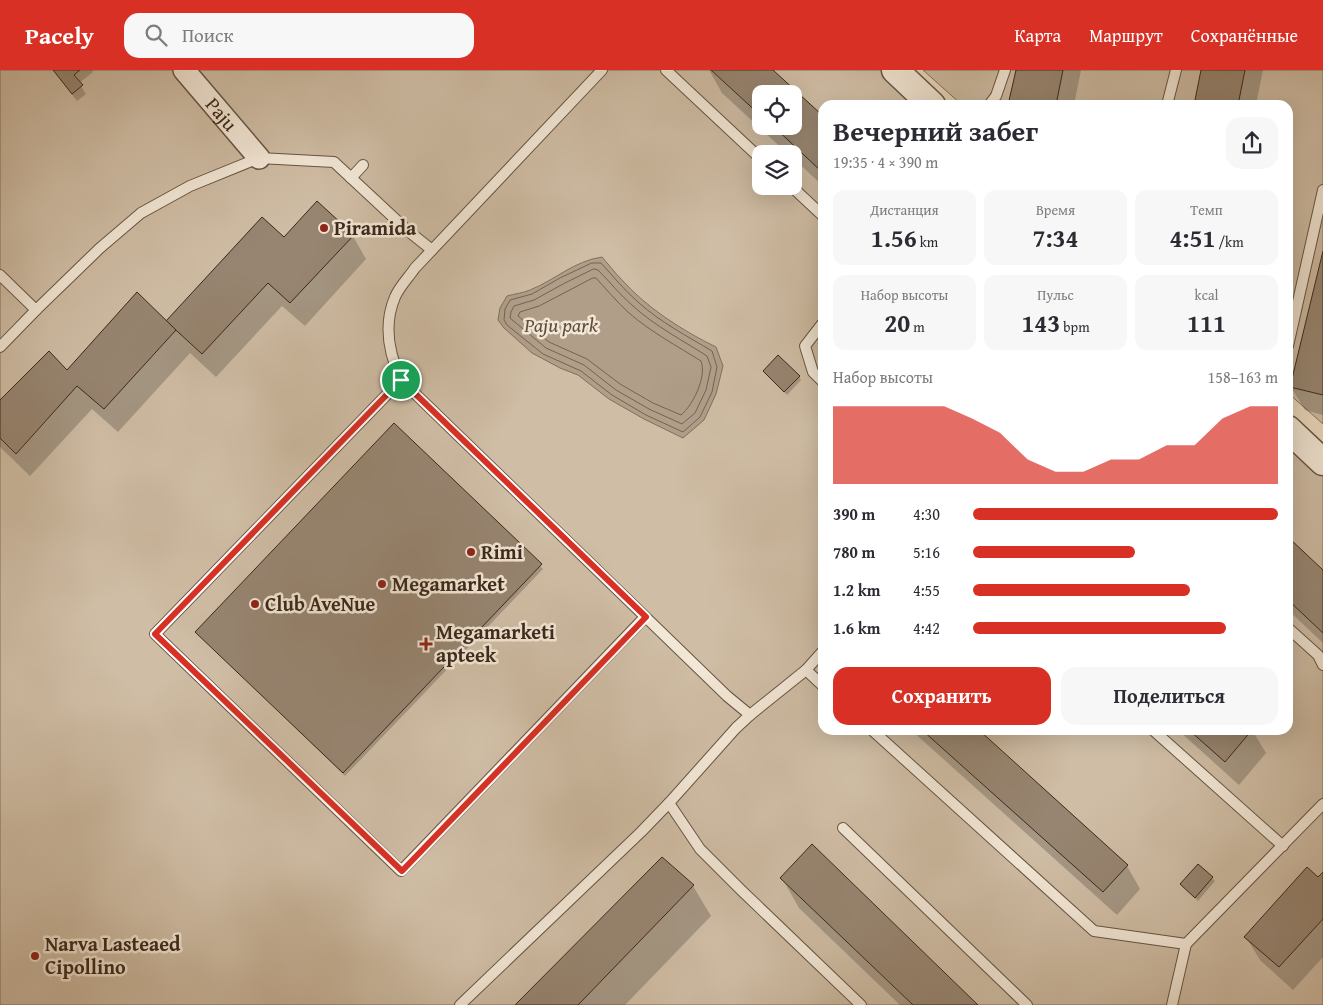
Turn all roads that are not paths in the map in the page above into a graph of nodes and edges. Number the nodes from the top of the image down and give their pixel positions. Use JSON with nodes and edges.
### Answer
{"nodes":[{"id":1,"x":184,"y":70,"type":"edge"},
{"id":2,"x":602,"y":70,"type":"edge"},
{"id":3,"x":666,"y":70,"type":"edge"},
{"id":4,"x":895,"y":70,"type":"edge"},
{"id":5,"x":1005,"y":70,"type":"edge"},
{"id":6,"x":1176,"y":70,"type":"edge"},
{"id":7,"x":927,"y":100,"type":"edge"},
{"id":8,"x":993,"y":100,"type":"edge"},
{"id":9,"x":1168,"y":100,"type":"edge"},
{"id":10,"x":752,"y":151,"type":"edge"},
{"id":11,"x":259,"y":158,"type":"junction"},
{"id":12,"x":362,"y":165,"type":"dead end"},
{"id":13,"x":351,"y":178,"type":"junction"},
{"id":14,"x":1323,"y":190,"type":"edge"},
{"id":15,"x":801,"y":195,"type":"edge"},
{"id":16,"x":818,"y":211,"type":"edge"},
{"id":17,"x":432,"y":250,"type":"junction"},
{"id":18,"x":0,"y":275,"type":"edge"},
{"id":19,"x":36,"y":310,"type":"junction"},
{"id":20,"x":1293,"y":324,"type":"edge"},
{"id":21,"x":818,"y":329,"type":"edge"},
{"id":22,"x":0,"y":347,"type":"edge"},
{"id":23,"x":818,"y":377,"type":"edge"},
{"id":24,"x":401,"y":380,"type":"junction"},
{"id":25,"x":1293,"y":434,"type":"edge"},
{"id":26,"x":1323,"y":462,"type":"edge"},
{"id":27,"x":646,"y":617,"type":"junction"},
{"id":28,"x":1293,"y":632,"type":"edge"},
{"id":29,"x":818,"y":656,"type":"edge"},
{"id":30,"x":1323,"y":665,"type":"edge"},
{"id":31,"x":806,"y":670,"type":"junction"},
{"id":32,"x":818,"y":681,"type":"edge"},
{"id":33,"x":750,"y":715,"type":"junction"},
{"id":34,"x":878,"y":735,"type":"edge"},
{"id":35,"x":1159,"y":735,"type":"edge"},
{"id":36,"x":669,"y":803,"type":"junction"},
{"id":37,"x":1323,"y":804,"type":"edge"},
{"id":38,"x":842,"y":828,"type":"dead end"},
{"id":39,"x":1283,"y":846,"type":"junction"},
{"id":40,"x":1186,"y":944,"type":"junction"},
{"id":41,"x":460,"y":1005,"type":"edge"},
{"id":42,"x":861,"y":1005,"type":"edge"},
{"id":43,"x":1027,"y":1005,"type":"edge"},
{"id":44,"x":1172,"y":1005,"type":"edge"}],
"edges":[{"from":1,"to":11,"type":"street","name":"Paju"},
{"from":2,"to":17,"type":"lane"},
{"from":3,"to":10,"type":"lane"},
{"from":4,"to":7,"type":"street"},
{"from":5,"to":8,"type":"lane"},
{"from":6,"to":9,"type":"lane"},
{"from":11,"to":13,"type":"lane"},
{"from":11,"to":19,"type":"lane"},
{"from":12,"to":13,"type":"lane"},
{"from":13,"to":17,"type":"lane"},
{"from":14,"to":20,"type":"lane"},
{"from":15,"to":16,"type":"lane"},
{"from":17,"to":24,"type":"lane"},
{"from":18,"to":19,"type":"lane"},
{"from":19,"to":22,"type":"lane"},
{"from":21,"to":23,"type":"lane"},
{"from":24,"to":27,"type":"lane"},
{"from":24,"to":27,"type":"lane"},
{"from":25,"to":26,"type":"street"},
{"from":27,"to":33,"type":"lane"},
{"from":28,"to":30,"type":"lane"},
{"from":29,"to":31,"type":"lane"},
{"from":31,"to":32,"type":"lane"},
{"from":31,"to":33,"type":"lane"},
{"from":33,"to":36,"type":"lane"},
{"from":34,"to":40,"type":"lane"},
{"from":35,"to":39,"type":"lane"},
{"from":36,"to":41,"type":"lane"},
{"from":36,"to":42,"type":"lane"},
{"from":37,"to":39,"type":"lane"},
{"from":38,"to":43,"type":"lane"},
{"from":39,"to":40,"type":"lane"},
{"from":40,"to":44,"type":"lane"}]}
